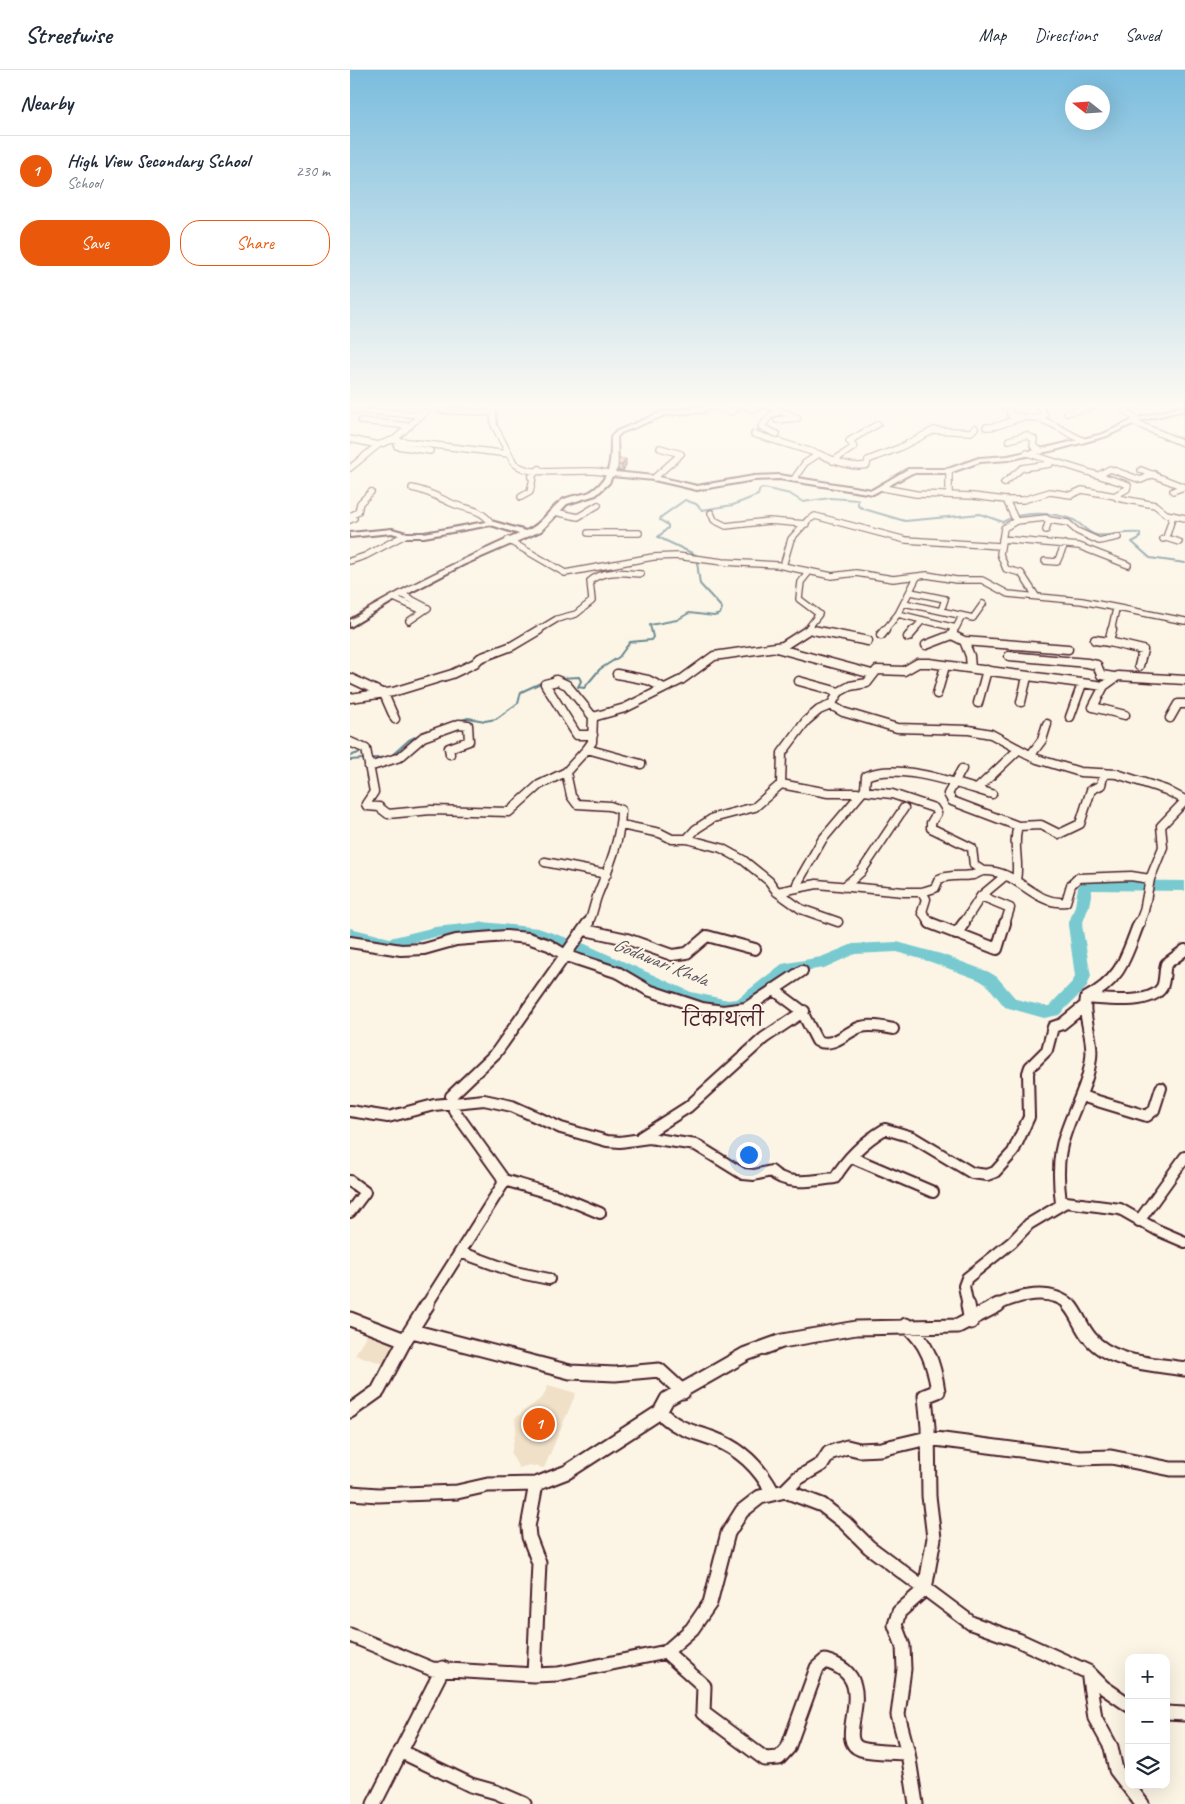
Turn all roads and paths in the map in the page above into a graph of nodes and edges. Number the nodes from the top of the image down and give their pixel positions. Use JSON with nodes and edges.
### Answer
{"nodes":[{"id":1,"x":529,"y":487,"type":"edge"},
{"id":2,"x":599,"y":487,"type":"edge"},
{"id":3,"x":840,"y":487,"type":"edge"},
{"id":4,"x":949,"y":487,"type":"edge"},
{"id":5,"x":1128,"y":487,"type":"edge"},
{"id":6,"x":1184,"y":487,"type":"edge"},
{"id":7,"x":412,"y":488,"type":"dead end"},
{"id":8,"x":883,"y":488,"type":"joint"},
{"id":9,"x":1173,"y":491,"type":"dead end"},
{"id":10,"x":372,"y":492,"type":"dead end"},
{"id":11,"x":949,"y":495,"type":"junction"},
{"id":12,"x":522,"y":496,"type":"dead end"},
{"id":13,"x":1115,"y":496,"type":"junction"},
{"id":14,"x":1006,"y":500,"type":"junction"},
{"id":15,"x":598,"y":505,"type":"dead end"},
{"id":16,"x":554,"y":512,"type":"junction"},
{"id":17,"x":711,"y":513,"type":"dead end"},
{"id":18,"x":1173,"y":516,"type":"junction"},
{"id":19,"x":1185,"y":518,"type":"edge"},
{"id":20,"x":350,"y":520,"type":"edge"},
{"id":21,"x":1049,"y":520,"type":"junction"},
{"id":22,"x":1016,"y":521,"type":"junction"},
{"id":23,"x":491,"y":523,"type":"junction"},
{"id":24,"x":806,"y":524,"type":"junction"},
{"id":25,"x":1046,"y":530,"type":"dead end"},
{"id":26,"x":588,"y":533,"type":"dead end"},
{"id":27,"x":639,"y":533,"type":"dead end"},
{"id":28,"x":526,"y":534,"type":"junction"},
{"id":29,"x":350,"y":535,"type":"edge"},
{"id":30,"x":405,"y":535,"type":"junction"},
{"id":31,"x":1118,"y":538,"type":"dead end"},
{"id":32,"x":1002,"y":539,"type":"junction"},
{"id":33,"x":1165,"y":539,"type":"joint"},
{"id":34,"x":508,"y":540,"type":"junction"},
{"id":35,"x":1179,"y":542,"type":"dead end"},
{"id":36,"x":1065,"y":544,"type":"junction"},
{"id":37,"x":1000,"y":546,"type":"junction"},
{"id":38,"x":350,"y":560,"type":"edge"},
{"id":39,"x":1045,"y":561,"type":"dead end"},
{"id":40,"x":1128,"y":565,"type":"dead end"},
{"id":41,"x":783,"y":566,"type":"junction"},
{"id":42,"x":603,"y":567,"type":"junction"},
{"id":43,"x":809,"y":572,"type":"junction"},
{"id":44,"x":606,"y":574,"type":"junction"},
{"id":45,"x":641,"y":574,"type":"dead end"},
{"id":46,"x":917,"y":577,"type":"junction"},
{"id":47,"x":911,"y":592,"type":"junction"},
{"id":48,"x":403,"y":594,"type":"junction"},
{"id":49,"x":1036,"y":596,"type":"junction"},
{"id":50,"x":394,"y":598,"type":"junction"},
{"id":51,"x":904,"y":603,"type":"junction"},
{"id":52,"x":983,"y":604,"type":"dead end"},
{"id":53,"x":1116,"y":609,"type":"junction"},
{"id":54,"x":941,"y":611,"type":"junction"},
{"id":55,"x":424,"y":612,"type":"junction"},
{"id":56,"x":898,"y":614,"type":"junction"},
{"id":57,"x":962,"y":616,"type":"junction"},
{"id":58,"x":352,"y":620,"type":"edge"},
{"id":59,"x":923,"y":620,"type":"junction"},
{"id":60,"x":409,"y":621,"type":"dead end"},
{"id":61,"x":1185,"y":621,"type":"edge"},
{"id":62,"x":956,"y":628,"type":"junction"},
{"id":63,"x":809,"y":629,"type":"junction"},
{"id":64,"x":881,"y":635,"type":"dead end"},
{"id":65,"x":952,"y":635,"type":"junction"},
{"id":66,"x":908,"y":637,"type":"dead end"},
{"id":67,"x":1095,"y":640,"type":"dead end"},
{"id":68,"x":964,"y":641,"type":"junction"},
{"id":69,"x":868,"y":642,"type":"dead end"},
{"id":70,"x":1109,"y":642,"type":"junction"},
{"id":71,"x":926,"y":646,"type":"dead end"},
{"id":72,"x":1043,"y":647,"type":"junction"},
{"id":73,"x":776,"y":648,"type":"junction"},
{"id":74,"x":1068,"y":649,"type":"dead end"},
{"id":75,"x":1009,"y":656,"type":"dead end"},
{"id":76,"x":1026,"y":657,"type":"junction"},
{"id":77,"x":1042,"y":658,"type":"junction"},
{"id":78,"x":944,"y":666,"type":"junction"},
{"id":79,"x":1139,"y":666,"type":"dead end"},
{"id":80,"x":1025,"y":667,"type":"dead end"},
{"id":81,"x":971,"y":668,"type":"junction"},
{"id":82,"x":987,"y":670,"type":"junction"},
{"id":83,"x":617,"y":674,"type":"dead end"},
{"id":84,"x":872,"y":674,"type":"junction"},
{"id":85,"x":1027,"y":676,"type":"junction"},
{"id":86,"x":1114,"y":677,"type":"junction"},
{"id":87,"x":350,"y":678,"type":"edge"},
{"id":88,"x":1185,"y":680,"type":"edge"},
{"id":89,"x":799,"y":681,"type":"dead end"},
{"id":90,"x":1082,"y":684,"type":"junction"},
{"id":91,"x":1104,"y":686,"type":"junction"},
{"id":92,"x":664,"y":688,"type":"junction"},
{"id":93,"x":839,"y":692,"type":"junction"},
{"id":94,"x":384,"y":694,"type":"junction"},
{"id":95,"x":937,"y":694,"type":"dead end"},
{"id":96,"x":350,"y":698,"type":"edge"},
{"id":97,"x":978,"y":702,"type":"dead end"},
{"id":98,"x":1021,"y":702,"type":"dead end"},
{"id":99,"x":1185,"y":704,"type":"edge"},
{"id":100,"x":831,"y":705,"type":"junction"},
{"id":101,"x":1125,"y":715,"type":"dead end"},
{"id":102,"x":592,"y":717,"type":"junction"},
{"id":103,"x":1070,"y":717,"type":"dead end"},
{"id":104,"x":1170,"y":718,"type":"dead end"},
{"id":105,"x":396,"y":719,"type":"dead end"},
{"id":106,"x":1047,"y":724,"type":"dead end"},
{"id":107,"x":593,"y":735,"type":"junction"},
{"id":108,"x":350,"y":742,"type":"edge"},
{"id":109,"x":587,"y":749,"type":"junction"},
{"id":110,"x":1018,"y":750,"type":"junction"},
{"id":111,"x":450,"y":754,"type":"dead end"},
{"id":112,"x":1030,"y":756,"type":"junction"},
{"id":113,"x":368,"y":763,"type":"junction"},
{"id":114,"x":641,"y":764,"type":"dead end"},
{"id":115,"x":962,"y":770,"type":"dead end"},
{"id":116,"x":566,"y":772,"type":"junction"},
{"id":117,"x":1104,"y":773,"type":"junction"},
{"id":118,"x":954,"y":783,"type":"junction"},
{"id":119,"x":781,"y":784,"type":"junction"},
{"id":120,"x":977,"y":790,"type":"junction"},
{"id":121,"x":860,"y":792,"type":"junction"},
{"id":122,"x":992,"y":794,"type":"dead end"},
{"id":123,"x":1185,"y":801,"type":"edge"},
{"id":124,"x":904,"y":808,"type":"dead end"},
{"id":125,"x":621,"y":825,"type":"junction"},
{"id":126,"x":1018,"y":826,"type":"junction"},
{"id":127,"x":687,"y":839,"type":"junction"},
{"id":128,"x":545,"y":862,"type":"dead end"},
{"id":129,"x":983,"y":871,"type":"junction"},
{"id":130,"x":607,"y":874,"type":"junction"},
{"id":131,"x":1005,"y":876,"type":"junction"},
{"id":132,"x":1150,"y":879,"type":"junction"},
{"id":133,"x":1016,"y":880,"type":"junction"},
{"id":134,"x":797,"y":884,"type":"junction"},
{"id":135,"x":844,"y":887,"type":"junction"},
{"id":136,"x":777,"y":892,"type":"junction"},
{"id":137,"x":922,"y":892,"type":"junction"},
{"id":138,"x":981,"y":896,"type":"junction"},
{"id":139,"x":838,"y":922,"type":"dead end"},
{"id":140,"x":584,"y":932,"type":"junction"},
{"id":141,"x":956,"y":934,"type":"junction"},
{"id":142,"x":350,"y":942,"type":"edge"},
{"id":143,"x":755,"y":949,"type":"dead end"},
{"id":144,"x":1185,"y":950,"type":"edge"},
{"id":145,"x":568,"y":954,"type":"junction"},
{"id":146,"x":802,"y":971,"type":"dead end"},
{"id":147,"x":773,"y":989,"type":"junction"},
{"id":148,"x":1084,"y":1002,"type":"junction"},
{"id":149,"x":804,"y":1011,"type":"junction"},
{"id":150,"x":893,"y":1028,"type":"dead end"},
{"id":151,"x":1161,"y":1088,"type":"dead end"},
{"id":152,"x":1081,"y":1096,"type":"junction"},
{"id":153,"x":451,"y":1102,"type":"junction"},
{"id":154,"x":350,"y":1111,"type":"edge"},
{"id":155,"x":638,"y":1138,"type":"junction"},
{"id":156,"x":851,"y":1157,"type":"junction"},
{"id":157,"x":1185,"y":1157,"type":"edge"},
{"id":158,"x":504,"y":1180,"type":"junction"},
{"id":159,"x":350,"y":1181,"type":"edge"},
{"id":160,"x":933,"y":1192,"type":"dead end"},
{"id":161,"x":1061,"y":1203,"type":"junction"},
{"id":162,"x":350,"y":1212,"type":"edge"},
{"id":163,"x":600,"y":1213,"type":"dead end"},
{"id":164,"x":1139,"y":1221,"type":"junction"},
{"id":165,"x":1185,"y":1242,"type":"edge"},
{"id":166,"x":460,"y":1252,"type":"junction"},
{"id":167,"x":549,"y":1279,"type":"dead end"},
{"id":168,"x":350,"y":1320,"type":"edge"},
{"id":169,"x":970,"y":1322,"type":"junction"},
{"id":170,"x":906,"y":1325,"type":"junction"},
{"id":171,"x":409,"y":1336,"type":"junction"},
{"id":172,"x":1185,"y":1369,"type":"edge"},
{"id":173,"x":683,"y":1392,"type":"junction"},
{"id":174,"x":350,"y":1411,"type":"edge"},
{"id":175,"x":660,"y":1412,"type":"junction"},
{"id":176,"x":928,"y":1438,"type":"junction"},
{"id":177,"x":1185,"y":1469,"type":"edge"},
{"id":178,"x":536,"y":1484,"type":"junction"},
{"id":179,"x":350,"y":1492,"type":"edge"},
{"id":180,"x":779,"y":1492,"type":"junction"},
{"id":181,"x":925,"y":1589,"type":"junction"},
{"id":182,"x":350,"y":1634,"type":"edge"},
{"id":183,"x":666,"y":1652,"type":"junction"},
{"id":184,"x":443,"y":1668,"type":"junction"},
{"id":185,"x":1088,"y":1672,"type":"junction"},
{"id":186,"x":534,"y":1675,"type":"junction"},
{"id":187,"x":1125,"y":1702,"type":"edge"},
{"id":188,"x":1170,"y":1713,"type":"edge"},
{"id":189,"x":1185,"y":1714,"type":"edge"},
{"id":190,"x":400,"y":1751,"type":"junction"},
{"id":191,"x":908,"y":1753,"type":"junction"},
{"id":192,"x":374,"y":1804,"type":"edge"},
{"id":193,"x":524,"y":1804,"type":"edge"},
{"id":194,"x":916,"y":1804,"type":"edge"},
{"id":195,"x":1142,"y":1804,"type":"edge"}],
"edges":[{"from":1,"to":12,"type":"street"},
{"from":2,"to":16,"type":"main road"},
{"from":3,"to":8,"type":"main road"},
{"from":4,"to":11,"type":"street"},
{"from":5,"to":13,"type":"street"},
{"from":6,"to":9,"type":"street"},
{"from":7,"to":23,"type":"street"},
{"from":8,"to":11,"type":"street"},
{"from":10,"to":20,"type":"street"},
{"from":11,"to":14,"type":"street"},
{"from":13,"to":14,"type":"street"},
{"from":13,"to":18,"type":"street"},
{"from":14,"to":22,"type":"street"},
{"from":15,"to":16,"type":"street"},
{"from":16,"to":28,"type":"main road"},
{"from":17,"to":24,"type":"street"},
{"from":18,"to":19,"type":"street"},
{"from":18,"to":33,"type":"street"},
{"from":21,"to":22,"type":"street"},
{"from":21,"to":25,"type":"street"},
{"from":21,"to":31,"type":"street"},
{"from":22,"to":32,"type":"street"},
{"from":23,"to":28,"type":"main road"},
{"from":23,"to":30,"type":"main road"},
{"from":24,"to":37,"type":"street"},
{"from":24,"to":41,"type":"street"},
{"from":26,"to":27,"type":"street"},
{"from":28,"to":34,"type":"main road"},
{"from":29,"to":30,"type":"main road"},
{"from":30,"to":38,"type":"street"},
{"from":32,"to":36,"type":"street"},
{"from":32,"to":37,"type":"street"},
{"from":33,"to":35,"type":"street"},
{"from":34,"to":42,"type":"street"},
{"from":34,"to":48,"type":"main road"},
{"from":36,"to":39,"type":"street"},
{"from":36,"to":40,"type":"street"},
{"from":37,"to":49,"type":"street"},
{"from":41,"to":42,"type":"street"},
{"from":41,"to":43,"type":"street"},
{"from":42,"to":44,"type":"street"},
{"from":43,"to":46,"type":"street"},
{"from":43,"to":63,"type":"street"},
{"from":44,"to":45,"type":"street"},
{"from":44,"to":94,"type":"street"},
{"from":46,"to":47,"type":"street"},
{"from":46,"to":49,"type":"street"},
{"from":47,"to":51,"type":"street"},
{"from":47,"to":54,"type":"street"},
{"from":48,"to":50,"type":"main road"},
{"from":48,"to":55,"type":"street"},
{"from":49,"to":53,"type":"street"},
{"from":50,"to":55,"type":"street"},
{"from":50,"to":58,"type":"main road"},
{"from":51,"to":54,"type":"street"},
{"from":51,"to":56,"type":"street"},
{"from":52,"to":57,"type":"street"},
{"from":53,"to":61,"type":"street"},
{"from":53,"to":70,"type":"street"},
{"from":54,"to":57,"type":"street"},
{"from":55,"to":60,"type":"street"},
{"from":56,"to":59,"type":"street"},
{"from":56,"to":64,"type":"street"},
{"from":57,"to":62,"type":"street"},
{"from":59,"to":62,"type":"street"},
{"from":59,"to":66,"type":"street"},
{"from":62,"to":65,"type":"street"},
{"from":63,"to":69,"type":"street"},
{"from":63,"to":73,"type":"street"},
{"from":65,"to":68,"type":"street"},
{"from":65,"to":71,"type":"street"},
{"from":67,"to":70,"type":"street"},
{"from":68,"to":72,"type":"street"},
{"from":68,"to":81,"type":"street"},
{"from":70,"to":79,"type":"street"},
{"from":72,"to":74,"type":"street"},
{"from":72,"to":77,"type":"street"},
{"from":73,"to":84,"type":"street"},
{"from":73,"to":92,"type":"street"},
{"from":75,"to":76,"type":"street"},
{"from":76,"to":77,"type":"street"},
{"from":76,"to":80,"type":"street"},
{"from":77,"to":86,"type":"street"},
{"from":78,"to":81,"type":"street"},
{"from":78,"to":84,"type":"street"},
{"from":78,"to":95,"type":"street"},
{"from":81,"to":82,"type":"street"},
{"from":82,"to":85,"type":"street"},
{"from":82,"to":97,"type":"street"},
{"from":83,"to":92,"type":"street"},
{"from":84,"to":93,"type":"street"},
{"from":85,"to":90,"type":"street"},
{"from":85,"to":98,"type":"street"},
{"from":86,"to":88,"type":"street"},
{"from":86,"to":91,"type":"street"},
{"from":87,"to":94,"type":"street"},
{"from":89,"to":93,"type":"street"},
{"from":90,"to":91,"type":"street"},
{"from":90,"to":103,"type":"street"},
{"from":91,"to":101,"type":"street"},
{"from":92,"to":102,"type":"street"},
{"from":93,"to":100,"type":"street"},
{"from":94,"to":96,"type":"street"},
{"from":94,"to":105,"type":"street"},
{"from":99,"to":104,"type":"street"},
{"from":100,"to":110,"type":"street"},
{"from":100,"to":119,"type":"street"},
{"from":102,"to":107,"type":"street"},
{"from":102,"to":107,"type":"street"},
{"from":106,"to":112,"type":"street"},
{"from":107,"to":109,"type":"street"},
{"from":108,"to":113,"type":"street"},
{"from":109,"to":114,"type":"street"},
{"from":109,"to":116,"type":"street"},
{"from":110,"to":112,"type":"street"},
{"from":110,"to":120,"type":"street"},
{"from":111,"to":113,"type":"street"},
{"from":112,"to":117,"type":"street"},
{"from":113,"to":116,"type":"street"},
{"from":115,"to":118,"type":"street"},
{"from":116,"to":125,"type":"street"},
{"from":117,"to":123,"type":"street"},
{"from":117,"to":126,"type":"street"},
{"from":118,"to":120,"type":"street"},
{"from":118,"to":121,"type":"street"},
{"from":118,"to":126,"type":"street"},
{"from":119,"to":121,"type":"street"},
{"from":119,"to":127,"type":"street"},
{"from":120,"to":122,"type":"street"},
{"from":121,"to":129,"type":"street"},
{"from":121,"to":134,"type":"street"},
{"from":123,"to":132,"type":"street"},
{"from":124,"to":135,"type":"street"},
{"from":125,"to":127,"type":"street"},
{"from":125,"to":130,"type":"street"},
{"from":126,"to":133,"type":"street"},
{"from":127,"to":136,"type":"street"},
{"from":128,"to":130,"type":"street"},
{"from":129,"to":131,"type":"street"},
{"from":129,"to":137,"type":"street"},
{"from":130,"to":140,"type":"street"},
{"from":131,"to":133,"type":"street"},
{"from":131,"to":138,"type":"street"},
{"from":132,"to":133,"type":"street"},
{"from":132,"to":148,"type":"street"},
{"from":134,"to":135,"type":"street"},
{"from":134,"to":136,"type":"street"},
{"from":135,"to":137,"type":"street"},
{"from":136,"to":139,"type":"street"},
{"from":137,"to":141,"type":"street"},
{"from":138,"to":141,"type":"street"},
{"from":138,"to":141,"type":"street"},
{"from":140,"to":143,"type":"street"},
{"from":140,"to":145,"type":"street"},
{"from":142,"to":145,"type":"street"},
{"from":144,"to":148,"type":"street"},
{"from":145,"to":147,"type":"street"},
{"from":145,"to":153,"type":"street"},
{"from":146,"to":147,"type":"street"},
{"from":147,"to":149,"type":"street"},
{"from":148,"to":152,"type":"street"},
{"from":148,"to":156,"type":"street"},
{"from":149,"to":150,"type":"street"},
{"from":149,"to":155,"type":"street"},
{"from":151,"to":152,"type":"street"},
{"from":152,"to":161,"type":"street"},
{"from":153,"to":154,"type":"street"},
{"from":153,"to":155,"type":"street"},
{"from":153,"to":158,"type":"street"},
{"from":155,"to":156,"type":"street"},
{"from":156,"to":160,"type":"street"},
{"from":157,"to":164,"type":"street"},
{"from":158,"to":163,"type":"street"},
{"from":158,"to":166,"type":"street"},
{"from":159,"to":162,"type":"street"},
{"from":161,"to":164,"type":"street"},
{"from":161,"to":169,"type":"street"},
{"from":164,"to":165,"type":"street"},
{"from":166,"to":167,"type":"street"},
{"from":166,"to":171,"type":"street"},
{"from":168,"to":171,"type":"street"},
{"from":169,"to":170,"type":"street"},
{"from":169,"to":172,"type":"street"},
{"from":170,"to":173,"type":"street"},
{"from":170,"to":176,"type":"street"},
{"from":171,"to":173,"type":"street"},
{"from":171,"to":174,"type":"street"},
{"from":173,"to":175,"type":"street"},
{"from":175,"to":178,"type":"street"},
{"from":175,"to":180,"type":"street"},
{"from":176,"to":177,"type":"street"},
{"from":176,"to":180,"type":"street"},
{"from":176,"to":181,"type":"street"},
{"from":178,"to":179,"type":"street"},
{"from":178,"to":186,"type":"street"},
{"from":180,"to":181,"type":"street"},
{"from":180,"to":183,"type":"street"},
{"from":181,"to":185,"type":"street"},
{"from":181,"to":191,"type":"street"},
{"from":182,"to":184,"type":"street"},
{"from":183,"to":186,"type":"street"},
{"from":183,"to":191,"type":"street"},
{"from":184,"to":186,"type":"street"},
{"from":184,"to":190,"type":"street"},
{"from":185,"to":187,"type":"street"},
{"from":185,"to":195,"type":"street"},
{"from":188,"to":189,"type":"street"},
{"from":190,"to":192,"type":"street"},
{"from":190,"to":193,"type":"street"},
{"from":191,"to":194,"type":"street"}]}
